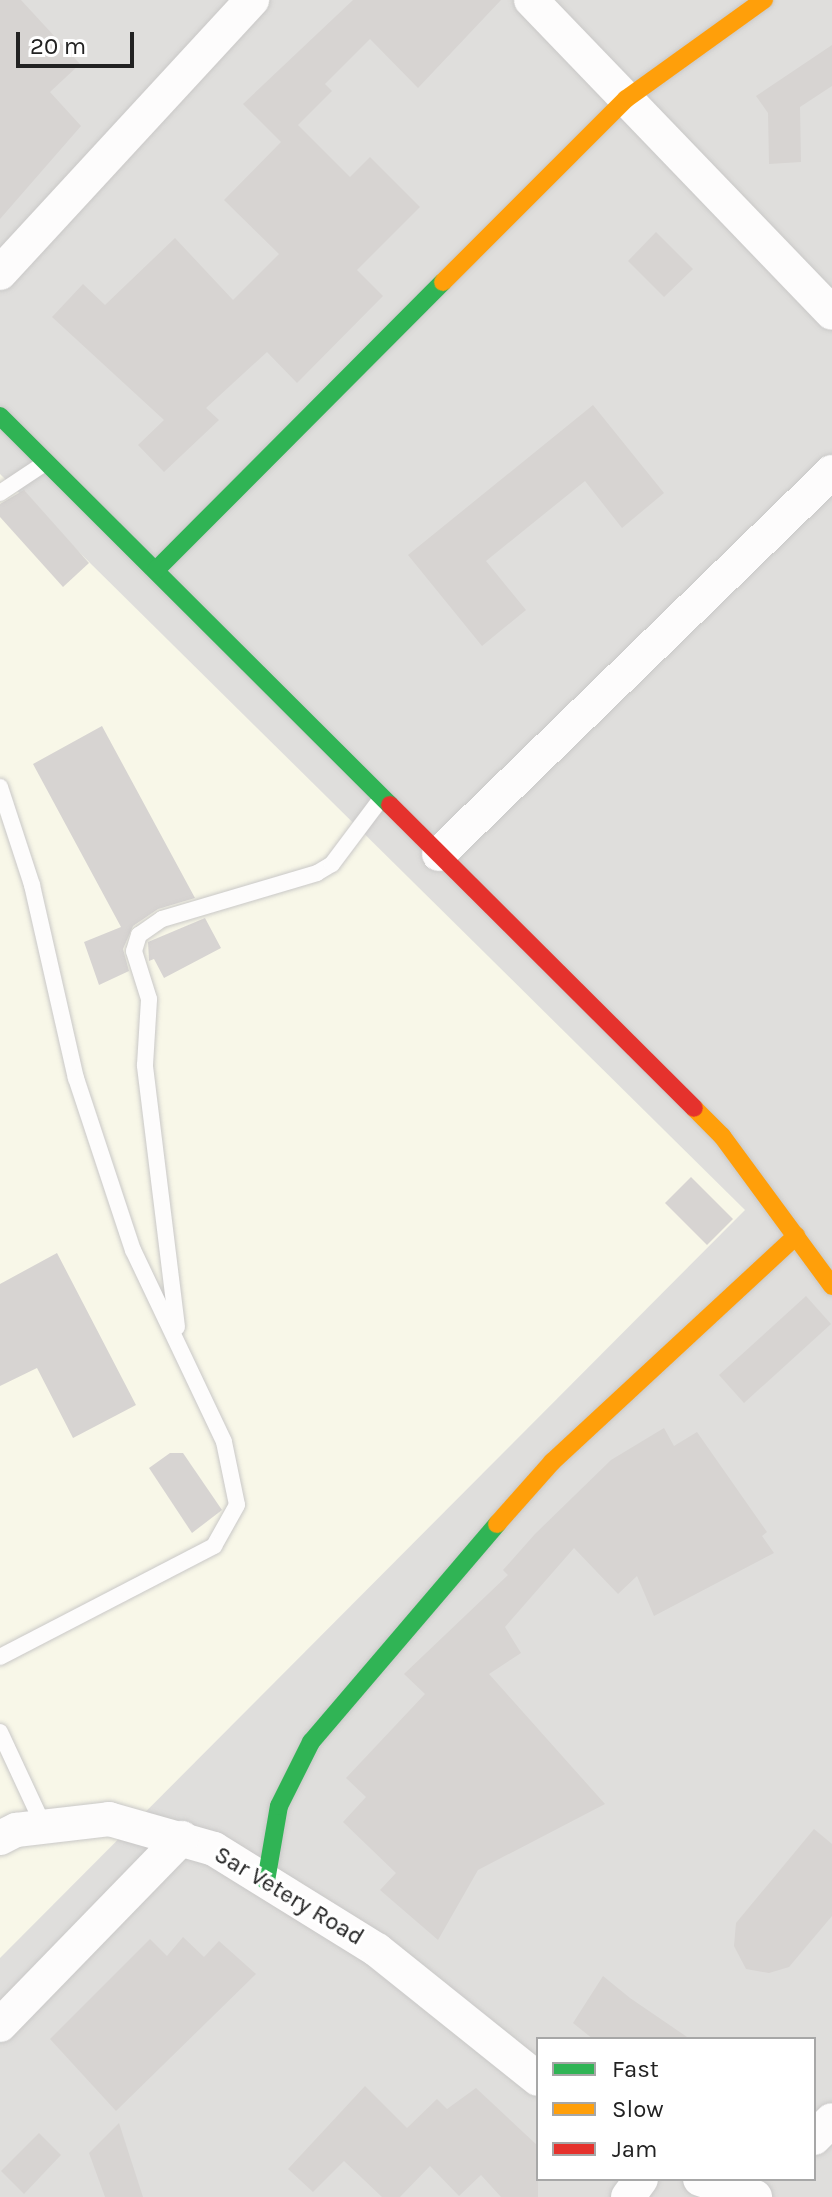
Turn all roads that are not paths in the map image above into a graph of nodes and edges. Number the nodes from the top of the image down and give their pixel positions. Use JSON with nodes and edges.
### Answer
{"nodes":[{"id":1,"x":252,"y":0,"type":"edge"},
{"id":2,"x":531,"y":0,"type":"edge"},
{"id":3,"x":764,"y":0,"type":"edge"},
{"id":4,"x":626,"y":99,"type":"junction"},
{"id":5,"x":0,"y":273,"type":"edge"},
{"id":6,"x":832,"y":313,"type":"edge"},
{"id":7,"x":0,"y":416,"type":"edge"},
{"id":8,"x":46,"y":462,"type":"junction"},
{"id":9,"x":832,"y":472,"type":"edge"},
{"id":10,"x":0,"y":493,"type":"edge"},
{"id":11,"x":156,"y":570,"type":"junction"},
{"id":12,"x":0,"y":787,"type":"edge"},
{"id":13,"x":382,"y":797,"type":"junction"},
{"id":14,"x":439,"y":854,"type":"junction"},
{"id":15,"x":796,"y":1236,"type":"junction"},
{"id":16,"x":832,"y":1286,"type":"edge"},
{"id":17,"x":179,"y":1340,"type":"junction"},
{"id":18,"x":0,"y":1657,"type":"edge"},
{"id":19,"x":0,"y":1732,"type":"edge"},
{"id":20,"x":44,"y":1827,"type":"junction"},
{"id":21,"x":0,"y":1838,"type":"edge"},
{"id":22,"x":182,"y":1838,"type":"junction"},
{"id":23,"x":266,"y":1881,"type":"junction"},
{"id":24,"x":0,"y":2025,"type":"edge"},
{"id":25,"x":536,"y":2077,"type":"edge"},
{"id":26,"x":832,"y":2120,"type":"edge"},
{"id":27,"x":816,"y":2136,"type":"edge"},
{"id":28,"x":706,"y":2181,"type":"edge"},
{"id":29,"x":770,"y":2181,"type":"edge"},
{"id":30,"x":755,"y":2197,"type":"edge"}],
"edges":[{"from":1,"to":5,"type":"street"},
{"from":2,"to":4,"type":"street"},
{"from":3,"to":4,"type":"street"},
{"from":4,"to":6,"type":"street"},
{"from":4,"to":11,"type":"street"},
{"from":7,"to":8,"type":"street"},
{"from":8,"to":10,"type":"lane"},
{"from":8,"to":11,"type":"street"},
{"from":9,"to":14,"type":"street"},
{"from":11,"to":13,"type":"street"},
{"from":12,"to":17,"type":"lane"},
{"from":13,"to":14,"type":"street"},
{"from":13,"to":17,"type":"lane"},
{"from":14,"to":15,"type":"street"},
{"from":15,"to":16,"type":"street"},
{"from":15,"to":23,"type":"street"},
{"from":17,"to":18,"type":"lane"},
{"from":19,"to":20,"type":"lane"},
{"from":20,"to":21,"type":"street","name":"Sar Vetery Road"},
{"from":20,"to":22,"type":"street","name":"Sar Vetery Road"},
{"from":22,"to":23,"type":"street","name":"Sar Vetery Road"},
{"from":22,"to":24,"type":"street"},
{"from":23,"to":25,"type":"street","name":"Sar Vetery Road"},
{"from":26,"to":27,"type":"street"},
{"from":28,"to":30,"type":"street"},
{"from":29,"to":30,"type":"street"}]}
